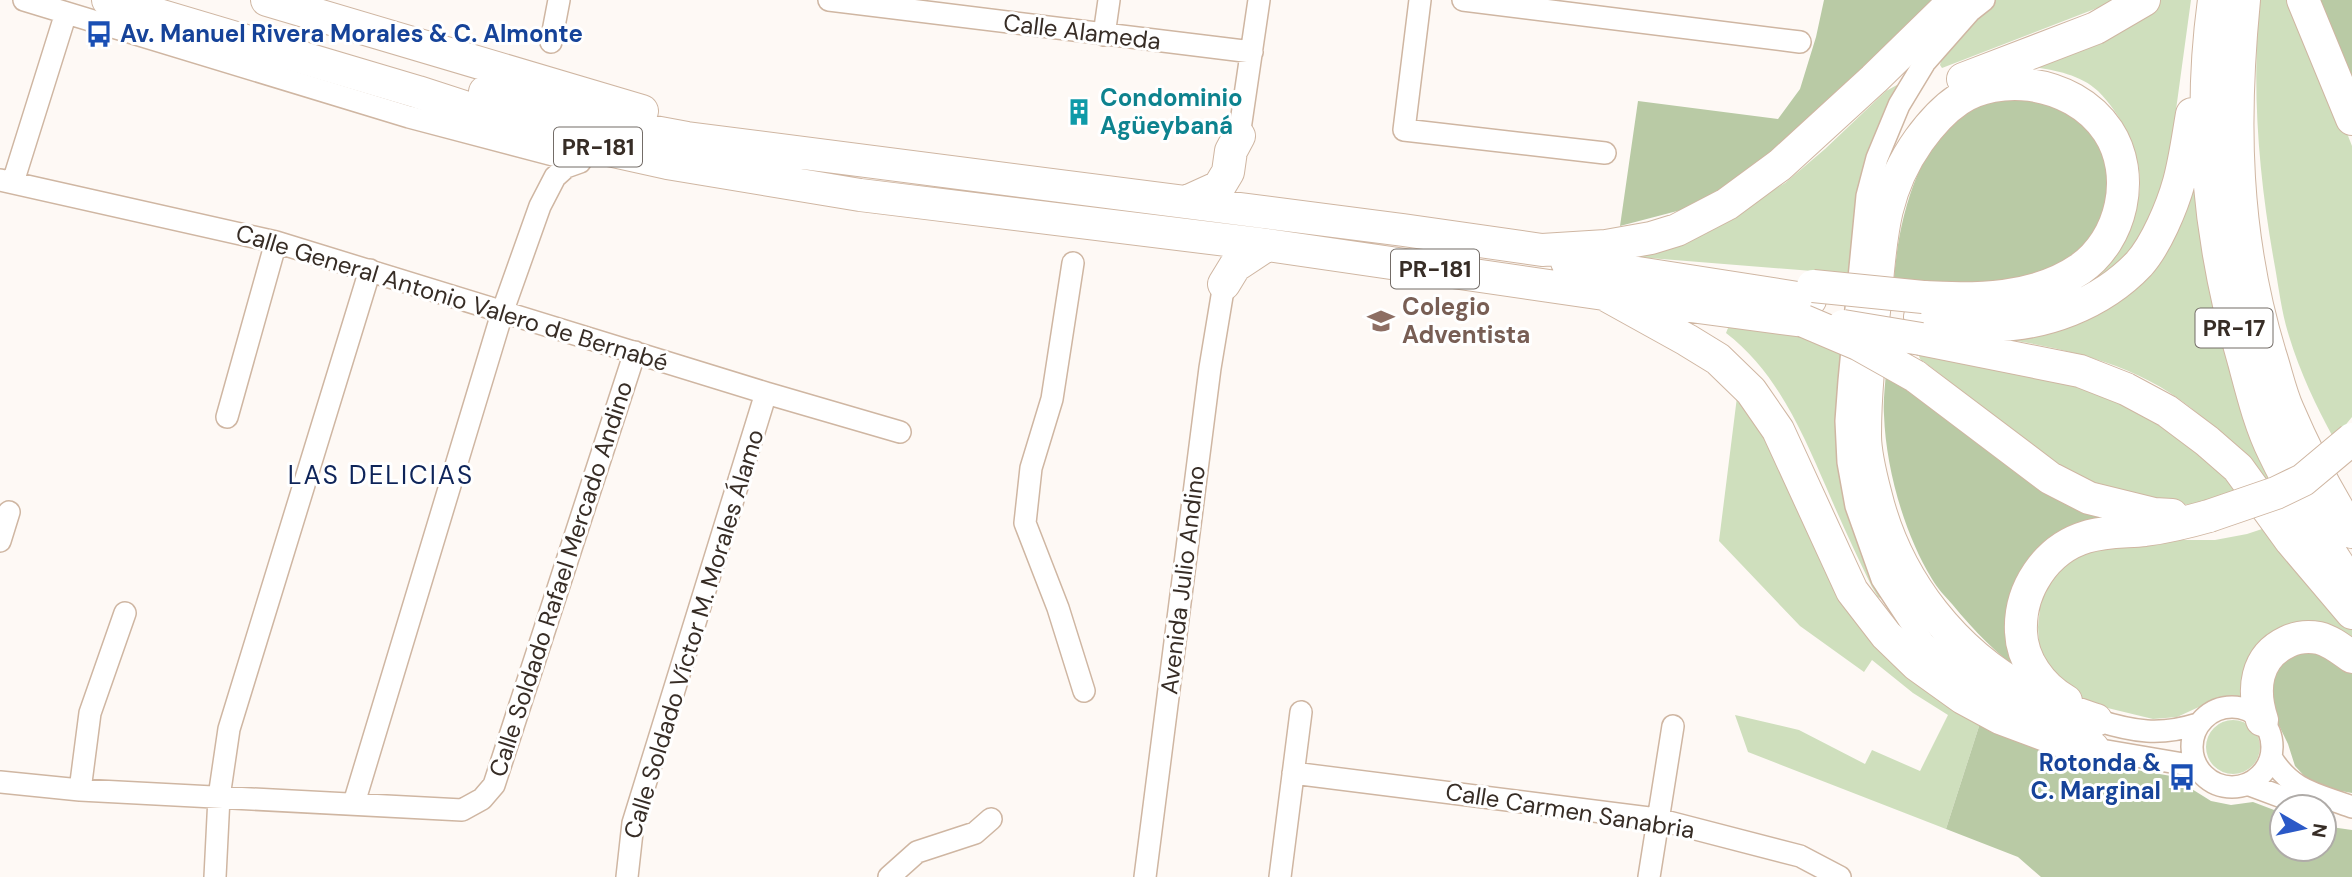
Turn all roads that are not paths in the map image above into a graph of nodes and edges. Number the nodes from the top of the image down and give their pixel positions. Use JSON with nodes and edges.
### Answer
{"nodes":[{"id":1,"x":24,"y":0,"type":"edge"},
{"id":2,"x":108,"y":0,"type":"edge"},
{"id":3,"x":182,"y":0,"type":"edge"},
{"id":4,"x":267,"y":0,"type":"edge"},
{"id":5,"x":559,"y":0,"type":"edge"},
{"id":6,"x":829,"y":0,"type":"edge"},
{"id":7,"x":1109,"y":0,"type":"edge"},
{"id":8,"x":1259,"y":0,"type":"edge"},
{"id":9,"x":1420,"y":0,"type":"edge"},
{"id":10,"x":1464,"y":0,"type":"edge"},
{"id":11,"x":1955,"y":0,"type":"edge"},
{"id":12,"x":1984,"y":0,"type":"edge"},
{"id":13,"x":2144,"y":0,"type":"edge"},
{"id":14,"x":2214,"y":0,"type":"edge"},
{"id":15,"x":2244,"y":0,"type":"edge"},
{"id":16,"x":2302,"y":0,"type":"edge"},
{"id":17,"x":964,"y":9,"type":"edge"},
{"id":18,"x":66,"y":13,"type":"junction"},
{"id":19,"x":1104,"y":35,"type":"junction"},
{"id":20,"x":551,"y":42,"type":"dead end"},
{"id":21,"x":1800,"y":42,"type":"dead end"},
{"id":22,"x":2208,"y":44,"type":"junction"},
{"id":23,"x":1252,"y":52,"type":"junction"},
{"id":24,"x":344,"y":59,"type":"junction"},
{"id":25,"x":2352,"y":119,"type":"edge"},
{"id":26,"x":1240,"y":136,"type":"junction"},
{"id":27,"x":524,"y":148,"type":"junction"},
{"id":28,"x":778,"y":150,"type":"junction"},
{"id":29,"x":1605,"y":153,"type":"dead end"},
{"id":30,"x":580,"y":162,"type":"junction"},
{"id":31,"x":6,"y":181,"type":"edge"},
{"id":32,"x":860,"y":195,"type":"junction"},
{"id":33,"x":1186,"y":202,"type":"junction"},
{"id":34,"x":540,"y":206,"type":"junction"},
{"id":35,"x":1265,"y":212,"type":"junction"},
{"id":36,"x":1304,"y":218,"type":"junction"},
{"id":37,"x":1193,"y":236,"type":"junction"},
{"id":38,"x":275,"y":242,"type":"junction"},
{"id":39,"x":1267,"y":245,"type":"junction"},
{"id":40,"x":1073,"y":263,"type":"dead end"},
{"id":41,"x":370,"y":270,"type":"junction"},
{"id":42,"x":1605,"y":281,"type":"junction"},
{"id":43,"x":1858,"y":282,"type":"junction"},
{"id":44,"x":1224,"y":284,"type":"junction"},
{"id":45,"x":1809,"y":302,"type":"junction"},
{"id":46,"x":503,"y":310,"type":"junction"},
{"id":47,"x":1921,"y":317,"type":"junction"},
{"id":48,"x":635,"y":352,"type":"junction"},
{"id":49,"x":766,"y":393,"type":"junction"},
{"id":50,"x":227,"y":417,"type":"dead end"},
{"id":51,"x":900,"y":432,"type":"dead end"},
{"id":52,"x":2352,"y":439,"type":"edge"},
{"id":53,"x":9,"y":512,"type":"dead end"},
{"id":54,"x":2209,"y":516,"type":"junction"},
{"id":55,"x":2352,"y":532,"type":"edge"},
{"id":56,"x":0,"y":541,"type":"edge"},
{"id":57,"x":2352,"y":586,"type":"edge"},
{"id":58,"x":125,"y":613,"type":"dead end"},
{"id":59,"x":2352,"y":613,"type":"edge"},
{"id":60,"x":2352,"y":657,"type":"edge"},
{"id":61,"x":1084,"y":691,"type":"dead end"},
{"id":62,"x":1301,"y":712,"type":"dead end"},
{"id":63,"x":2262,"y":720,"type":"junction"},
{"id":64,"x":2198,"y":724,"type":"junction"},
{"id":65,"x":1673,"y":726,"type":"dead end"},
{"id":66,"x":2095,"y":734,"type":"junction"},
{"id":67,"x":2271,"y":757,"type":"junction"},
{"id":68,"x":2195,"y":765,"type":"junction"},
{"id":69,"x":1293,"y":773,"type":"junction"},
{"id":70,"x":0,"y":782,"type":"edge"},
{"id":71,"x":2247,"y":785,"type":"junction"},
{"id":72,"x":80,"y":790,"type":"junction"},
{"id":73,"x":2270,"y":793,"type":"edge"},
{"id":74,"x":219,"y":797,"type":"junction"},
{"id":75,"x":354,"y":803,"type":"junction"},
{"id":76,"x":2352,"y":809,"type":"edge"},
{"id":77,"x":991,"y":819,"type":"dead end"},
{"id":78,"x":1657,"y":819,"type":"junction"},
{"id":79,"x":215,"y":877,"type":"edge"},
{"id":80,"x":627,"y":877,"type":"edge"},
{"id":81,"x":889,"y":877,"type":"edge"},
{"id":82,"x":1145,"y":877,"type":"edge"},
{"id":83,"x":1280,"y":877,"type":"edge"},
{"id":84,"x":1649,"y":877,"type":"edge"},
{"id":85,"x":1840,"y":877,"type":"edge"}],
"edges":[{"from":1,"to":18,"type":"street"},
{"from":2,"to":24,"type":"highway","number":"PR-181"},
{"from":3,"to":24,"type":"highway","number":"PR-181"},
{"from":4,"to":28,"type":"highway"},
{"from":5,"to":20,"type":"street"},
{"from":6,"to":17,"type":"street","name":"Calle Alameda"},
{"from":7,"to":19,"type":"street"},
{"from":8,"to":23,"type":"street"},
{"from":9,"to":29,"type":"street"},
{"from":10,"to":21,"type":"street"},
{"from":11,"to":36,"type":"highway"},
{"from":12,"to":43,"type":"street"},
{"from":13,"to":43,"type":"highway"},
{"from":14,"to":22,"type":"highway","number":"PR-17"},
{"from":15,"to":55,"type":"highway","number":"PR-17"},
{"from":16,"to":25,"type":"highway"},
{"from":17,"to":19,"type":"street","name":"Calle Alameda"},
{"from":18,"to":27,"type":"street"},
{"from":18,"to":31,"type":"street"},
{"from":19,"to":23,"type":"street","name":"Calle Alameda"},
{"from":22,"to":47,"type":"highway"},
{"from":22,"to":57,"type":"highway","number":"PR-17"},
{"from":23,"to":26,"type":"street"},
{"from":24,"to":28,"type":"highway","number":"PR-181"},
{"from":24,"to":32,"type":"highway","number":"PR-181"},
{"from":26,"to":33,"type":"highway"},
{"from":26,"to":35,"type":"highway"},
{"from":27,"to":30,"type":"street"},
{"from":27,"to":34,"type":"street"},
{"from":28,"to":33,"type":"highway","number":"PR-181"},
{"from":30,"to":32,"type":"highway"},
{"from":30,"to":34,"type":"street"},
{"from":31,"to":38,"type":"street","name":"Calle General Antonio Valero de Bernabé"},
{"from":32,"to":37,"type":"highway","number":"PR-181"},
{"from":33,"to":35,"type":"highway","number":"PR-181"},
{"from":34,"to":46,"type":"street"},
{"from":35,"to":36,"type":"highway","number":"PR-181"},
{"from":36,"to":42,"type":"highway","number":"PR-181"},
{"from":37,"to":39,"type":"highway","number":"PR-181"},
{"from":37,"to":44,"type":"highway"},
{"from":38,"to":41,"type":"street","name":"Calle General Antonio Valero de Bernabé"},
{"from":38,"to":50,"type":"street"},
{"from":39,"to":42,"type":"highway","number":"PR-181"},
{"from":39,"to":44,"type":"highway"},
{"from":40,"to":61,"type":"street"},
{"from":41,"to":46,"type":"street","name":"Calle General Antonio Valero de Bernabé"},
{"from":41,"to":74,"type":"street"},
{"from":42,"to":45,"type":"highway","number":"PR-181"},
{"from":42,"to":66,"type":"highway"},
{"from":43,"to":66,"type":"street"},
{"from":44,"to":82,"type":"street","name":"Avenida Julio Andino"},
{"from":45,"to":47,"type":"highway","bridge":true},
{"from":45,"to":47,"type":"highway","bridge":true},
{"from":45,"to":54,"type":"highway","bridge":true},
{"from":46,"to":48,"type":"street","name":"Calle General Antonio Valero de Bernabé"},
{"from":46,"to":75,"type":"street"},
{"from":47,"to":59,"type":"highway"},
{"from":47,"to":66,"type":"highway"},
{"from":48,"to":49,"type":"street","name":"Calle General Antonio Valero de Bernabé"},
{"from":48,"to":75,"type":"street","name":"Calle Soldado Rafael Mercado Andino"},
{"from":49,"to":51,"type":"street","name":"Calle General Antonio Valero de Bernabé"},
{"from":49,"to":80,"type":"street","name":"Calle Soldado Víctor M. Morales Álamo"},
{"from":52,"to":54,"type":"highway","bridge":true},
{"from":53,"to":56,"type":"street"},
{"from":54,"to":66,"type":"highway"},
{"from":58,"to":72,"type":"street"},
{"from":60,"to":63,"type":"highway"},
{"from":62,"to":69,"type":"street"},
{"from":63,"to":64,"type":"street"},
{"from":63,"to":67,"type":"street"},
{"from":64,"to":66,"type":"street"},
{"from":64,"to":68,"type":"street"},
{"from":65,"to":78,"type":"street"},
{"from":66,"to":68,"type":"street"},
{"from":67,"to":71,"type":"street"},
{"from":67,"to":76,"type":"street"},
{"from":68,"to":71,"type":"street"},
{"from":69,"to":78,"type":"street","name":"Calle Carmen Sanabria"},
{"from":69,"to":83,"type":"street"},
{"from":70,"to":72,"type":"street","name":"Calle Soldado Rafael Mercado Andino"},
{"from":71,"to":73,"type":"street"},
{"from":72,"to":74,"type":"street","name":"Calle Soldado Rafael Mercado Andino"},
{"from":74,"to":75,"type":"street","name":"Calle Soldado Rafael Mercado Andino"},
{"from":74,"to":79,"type":"street"},
{"from":77,"to":81,"type":"street"},
{"from":78,"to":84,"type":"street"},
{"from":78,"to":85,"type":"street","name":"Calle Carmen Sanabria"}]}
